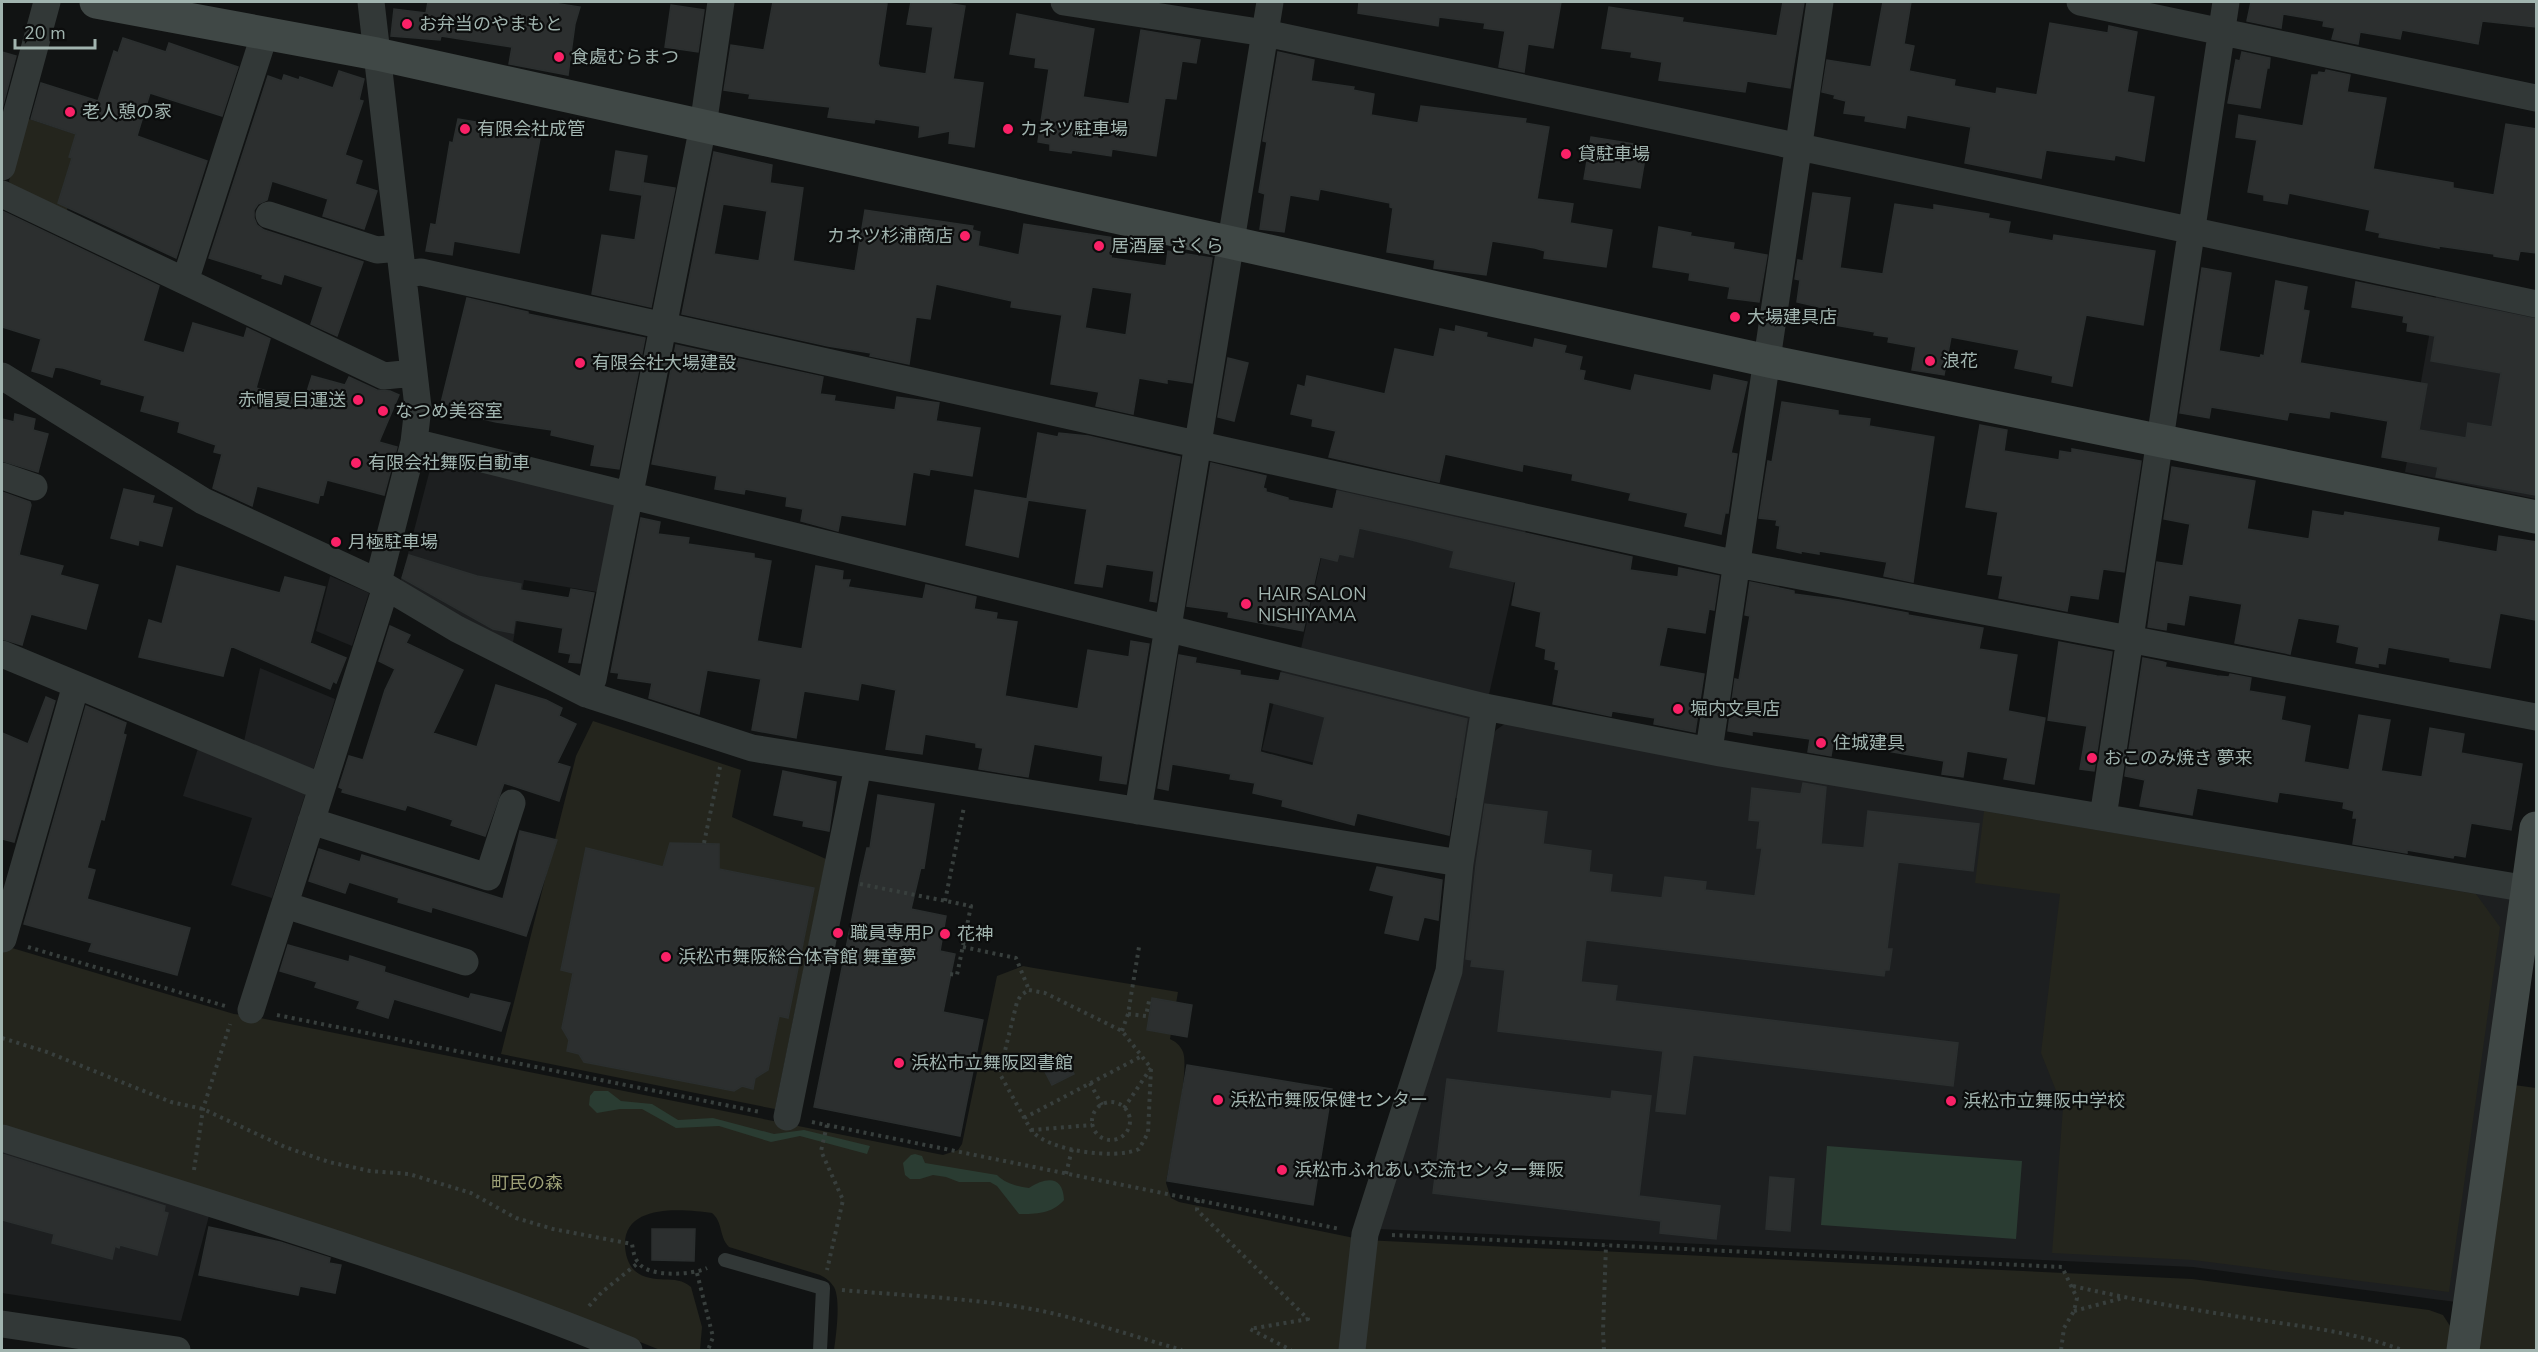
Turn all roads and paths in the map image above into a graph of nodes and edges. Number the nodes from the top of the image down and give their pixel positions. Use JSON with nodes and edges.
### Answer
{"nodes":[{"id":1,"x":47,"y":2,"type":"edge"},
{"id":2,"x":96,"y":2,"type":"edge"},
{"id":3,"x":371,"y":2,"type":"edge"},
{"id":4,"x":722,"y":2,"type":"edge"},
{"id":5,"x":1064,"y":2,"type":"edge"},
{"id":6,"x":1270,"y":2,"type":"edge"},
{"id":7,"x":1820,"y":2,"type":"edge"},
{"id":8,"x":2080,"y":2,"type":"edge"},
{"id":9,"x":2226,"y":2,"type":"edge"},
{"id":10,"x":2222,"y":32,"type":"junction"},
{"id":11,"x":265,"y":33,"type":"junction"},
{"id":12,"x":1265,"y":33,"type":"junction"},
{"id":13,"x":377,"y":54,"type":"junction"},
{"id":14,"x":2536,"y":98,"type":"edge"},
{"id":15,"x":703,"y":126,"type":"junction"},
{"id":16,"x":1799,"y":145,"type":"junction"},
{"id":17,"x":2,"y":167,"type":"edge"},
{"id":18,"x":2,"y":194,"type":"edge"},
{"id":19,"x":269,"y":215,"type":"dead end"},
{"id":20,"x":2192,"y":230,"type":"junction"},
{"id":21,"x":1231,"y":242,"type":"junction"},
{"id":22,"x":399,"y":248,"type":"junction"},
{"id":23,"x":403,"y":274,"type":"junction"},
{"id":24,"x":185,"y":281,"type":"junction"},
{"id":25,"x":2536,"y":304,"type":"edge"},
{"id":26,"x":663,"y":326,"type":"junction"},
{"id":27,"x":1768,"y":360,"type":"junction"},
{"id":28,"x":414,"y":373,"type":"junction"},
{"id":29,"x":2,"y":376,"type":"edge"},
{"id":30,"x":2160,"y":440,"type":"junction"},
{"id":31,"x":414,"y":441,"type":"junction"},
{"id":32,"x":1198,"y":444,"type":"junction"},
{"id":33,"x":2,"y":476,"type":"edge"},
{"id":34,"x":34,"y":487,"type":"dead end"},
{"id":35,"x":629,"y":495,"type":"junction"},
{"id":36,"x":2536,"y":517,"type":"edge"},
{"id":37,"x":1737,"y":564,"type":"junction"},
{"id":38,"x":382,"y":585,"type":"junction"},
{"id":39,"x":1168,"y":629,"type":"junction"},
{"id":40,"x":2130,"y":639,"type":"junction"},
{"id":41,"x":2,"y":654,"type":"edge"},
{"id":42,"x":76,"y":685,"type":"junction"},
{"id":43,"x":586,"y":694,"type":"junction"},
{"id":44,"x":1485,"y":707,"type":"junction"},
{"id":45,"x":2536,"y":717,"type":"edge"},
{"id":46,"x":1708,"y":750,"type":"junction"},
{"id":47,"x":858,"y":765,"type":"junction"},
{"id":48,"x":720,"y":767,"type":"dead end"},
{"id":49,"x":969,"y":783,"type":"junction"},
{"id":50,"x":322,"y":787,"type":"junction"},
{"id":51,"x":512,"y":803,"type":"dead end"},
{"id":52,"x":1138,"y":811,"type":"junction"},
{"id":53,"x":2103,"y":817,"type":"junction"},
{"id":54,"x":311,"y":821,"type":"junction"},
{"id":55,"x":2536,"y":828,"type":"edge"},
{"id":56,"x":704,"y":843,"type":"dead end"},
{"id":57,"x":1460,"y":863,"type":"junction"},
{"id":58,"x":836,"y":879,"type":"junction"},
{"id":59,"x":2528,"y":889,"type":"junction"},
{"id":60,"x":945,"y":901,"type":"junction"},
{"id":61,"x":285,"y":905,"type":"junction"},
{"id":62,"x":3,"y":939,"type":"joint"},
{"id":63,"x":963,"y":947,"type":"junction"},
{"id":64,"x":1139,"y":947,"type":"dead end"},
{"id":65,"x":2527,"y":959,"type":"edge"},
{"id":66,"x":465,"y":962,"type":"dead end"},
{"id":67,"x":951,"y":974,"type":"dead end"},
{"id":68,"x":1029,"y":990,"type":"junction"},
{"id":69,"x":1149,"y":1000,"type":"dead end"},
{"id":70,"x":243,"y":1009,"type":"junction"},
{"id":71,"x":1128,"y":1014,"type":"junction"},
{"id":72,"x":1122,"y":1031,"type":"junction"},
{"id":73,"x":2,"y":1038,"type":"edge"},
{"id":74,"x":1142,"y":1056,"type":"junction"},
{"id":75,"x":1150,"y":1068,"type":"junction"},
{"id":76,"x":1090,"y":1083,"type":"junction"},
{"id":77,"x":1101,"y":1105,"type":"junction"},
{"id":78,"x":1124,"y":1108,"type":"junction"},
{"id":79,"x":203,"y":1109,"type":"junction"},
{"id":80,"x":787,"y":1117,"type":"dead end"},
{"id":81,"x":1024,"y":1118,"type":"junction"},
{"id":82,"x":826,"y":1125,"type":"dead end"},
{"id":83,"x":1092,"y":1125,"type":"junction"},
{"id":84,"x":1031,"y":1130,"type":"junction"},
{"id":85,"x":2,"y":1138,"type":"edge"},
{"id":86,"x":1072,"y":1149,"type":"junction"},
{"id":87,"x":1066,"y":1174,"type":"dead end"},
{"id":88,"x":190,"y":1197,"type":"junction"},
{"id":89,"x":1198,"y":1200,"type":"dead end"},
{"id":90,"x":1365,"y":1234,"type":"junction"},
{"id":91,"x":1606,"y":1245,"type":"junction"},
{"id":92,"x":725,"y":1260,"type":"joint"},
{"id":93,"x":638,"y":1263,"type":"junction"},
{"id":94,"x":697,"y":1273,"type":"junction"},
{"id":95,"x":2073,"y":1286,"type":"junction"},
{"id":96,"x":823,"y":1288,"type":"junction"},
{"id":97,"x":2123,"y":1298,"type":"junction"},
{"id":98,"x":2074,"y":1311,"type":"junction"},
{"id":99,"x":2,"y":1324,"type":"edge"},
{"id":100,"x":571,"y":1327,"type":"junction"},
{"id":101,"x":177,"y":1350,"type":"edge"},
{"id":102,"x":628,"y":1350,"type":"edge"},
{"id":103,"x":708,"y":1350,"type":"edge"},
{"id":104,"x":820,"y":1350,"type":"edge"},
{"id":105,"x":1182,"y":1350,"type":"edge"},
{"id":106,"x":1290,"y":1350,"type":"edge"},
{"id":107,"x":1352,"y":1350,"type":"edge"},
{"id":108,"x":1604,"y":1350,"type":"edge"},
{"id":109,"x":2061,"y":1350,"type":"edge"},
{"id":110,"x":2402,"y":1350,"type":"edge"},
{"id":111,"x":2463,"y":1350,"type":"edge"}],
"edges":[{"from":1,"to":17,"type":"street"},
{"from":2,"to":11,"type":"street"},
{"from":3,"to":13,"type":"street"},
{"from":4,"to":15,"type":"street"},
{"from":5,"to":12,"type":"street"},
{"from":6,"to":12,"type":"street"},
{"from":7,"to":16,"type":"street"},
{"from":8,"to":10,"type":"street"},
{"from":9,"to":10,"type":"street"},
{"from":10,"to":14,"type":"street"},
{"from":10,"to":20,"type":"street"},
{"from":11,"to":13,"type":"street"},
{"from":11,"to":24,"type":"street"},
{"from":12,"to":16,"type":"street"},
{"from":12,"to":21,"type":"street"},
{"from":13,"to":15,"type":"street"},
{"from":13,"to":22,"type":"street"},
{"from":15,"to":21,"type":"street"},
{"from":15,"to":26,"type":"street"},
{"from":16,"to":20,"type":"street"},
{"from":16,"to":27,"type":"street"},
{"from":18,"to":24,"type":"street"},
{"from":19,"to":22,"type":"street"},
{"from":20,"to":25,"type":"street"},
{"from":20,"to":30,"type":"street"},
{"from":21,"to":27,"type":"street"},
{"from":21,"to":32,"type":"street"},
{"from":22,"to":23,"type":"street"},
{"from":23,"to":26,"type":"street"},
{"from":23,"to":28,"type":"street"},
{"from":24,"to":28,"type":"street"},
{"from":26,"to":32,"type":"street"},
{"from":26,"to":35,"type":"street"},
{"from":27,"to":30,"type":"street"},
{"from":27,"to":37,"type":"street"},
{"from":28,"to":31,"type":"street"},
{"from":29,"to":38,"type":"street"},
{"from":30,"to":36,"type":"street"},
{"from":30,"to":40,"type":"street"},
{"from":31,"to":35,"type":"street"},
{"from":31,"to":38,"type":"street"},
{"from":32,"to":37,"type":"street"},
{"from":32,"to":39,"type":"street"},
{"from":33,"to":34,"type":"street"},
{"from":35,"to":39,"type":"street"},
{"from":35,"to":43,"type":"street"},
{"from":37,"to":40,"type":"street"},
{"from":37,"to":46,"type":"street"},
{"from":38,"to":43,"type":"street"},
{"from":38,"to":50,"type":"street"},
{"from":39,"to":44,"type":"street"},
{"from":39,"to":52,"type":"street"},
{"from":40,"to":45,"type":"street"},
{"from":40,"to":53,"type":"street"},
{"from":41,"to":42,"type":"street"},
{"from":42,"to":50,"type":"street"},
{"from":42,"to":62,"type":"street"},
{"from":43,"to":47,"type":"street"},
{"from":44,"to":46,"type":"street"},
{"from":44,"to":57,"type":"street"},
{"from":46,"to":53,"type":"street"},
{"from":47,"to":49,"type":"street"},
{"from":47,"to":58,"type":"street"},
{"from":48,"to":56,"type":"path"},
{"from":49,"to":52,"type":"street"},
{"from":49,"to":60,"type":"path"},
{"from":50,"to":54,"type":"street"},
{"from":51,"to":54,"type":"street"},
{"from":52,"to":57,"type":"street"},
{"from":53,"to":59,"type":"street"},
{"from":54,"to":61,"type":"street"},
{"from":55,"to":59,"type":"street"},
{"from":57,"to":90,"type":"street"},
{"from":58,"to":60,"type":"path"},
{"from":58,"to":80,"type":"street"},
{"from":59,"to":65,"type":"street"},
{"from":60,"to":63,"type":"path"},
{"from":61,"to":66,"type":"street"},
{"from":61,"to":70,"type":"street"},
{"from":62,"to":70,"type":"path"},
{"from":63,"to":67,"type":"path"},
{"from":63,"to":68,"type":"path"},
{"from":64,"to":71,"type":"path"},
{"from":65,"to":111,"type":"street"},
{"from":68,"to":72,"type":"path"},
{"from":68,"to":81,"type":"path"},
{"from":69,"to":71,"type":"path"},
{"from":70,"to":79,"type":"path"},
{"from":71,"to":72,"type":"path"},
{"from":72,"to":74,"type":"path"},
{"from":73,"to":79,"type":"path"},
{"from":74,"to":75,"type":"path"},
{"from":74,"to":76,"type":"path"},
{"from":75,"to":78,"type":"path"},
{"from":75,"to":86,"type":"path"},
{"from":76,"to":77,"type":"path"},
{"from":76,"to":81,"type":"path"},
{"from":77,"to":78,"type":"path"},
{"from":77,"to":83,"type":"path"},
{"from":78,"to":83,"type":"path"},
{"from":79,"to":88,"type":"path"},
{"from":79,"to":93,"type":"path"},
{"from":81,"to":84,"type":"path"},
{"from":82,"to":96,"type":"path"},
{"from":83,"to":84,"type":"path"},
{"from":84,"to":86,"type":"path"},
{"from":85,"to":88,"type":"street"},
{"from":86,"to":87,"type":"path"},
{"from":88,"to":100,"type":"street"},
{"from":89,"to":106,"type":"path"},
{"from":90,"to":91,"type":"path"},
{"from":90,"to":107,"type":"street"},
{"from":91,"to":95,"type":"path"},
{"from":91,"to":108,"type":"path"},
{"from":92,"to":94,"type":"path"},
{"from":92,"to":96,"type":"lane"},
{"from":93,"to":94,"type":"path"},
{"from":93,"to":100,"type":"path"},
{"from":94,"to":103,"type":"path"},
{"from":95,"to":97,"type":"path"},
{"from":95,"to":98,"type":"path"},
{"from":96,"to":104,"type":"lane"},
{"from":96,"to":105,"type":"path"},
{"from":97,"to":98,"type":"path"},
{"from":97,"to":110,"type":"path"},
{"from":98,"to":109,"type":"path"},
{"from":99,"to":101,"type":"street"},
{"from":100,"to":102,"type":"street"}]}
